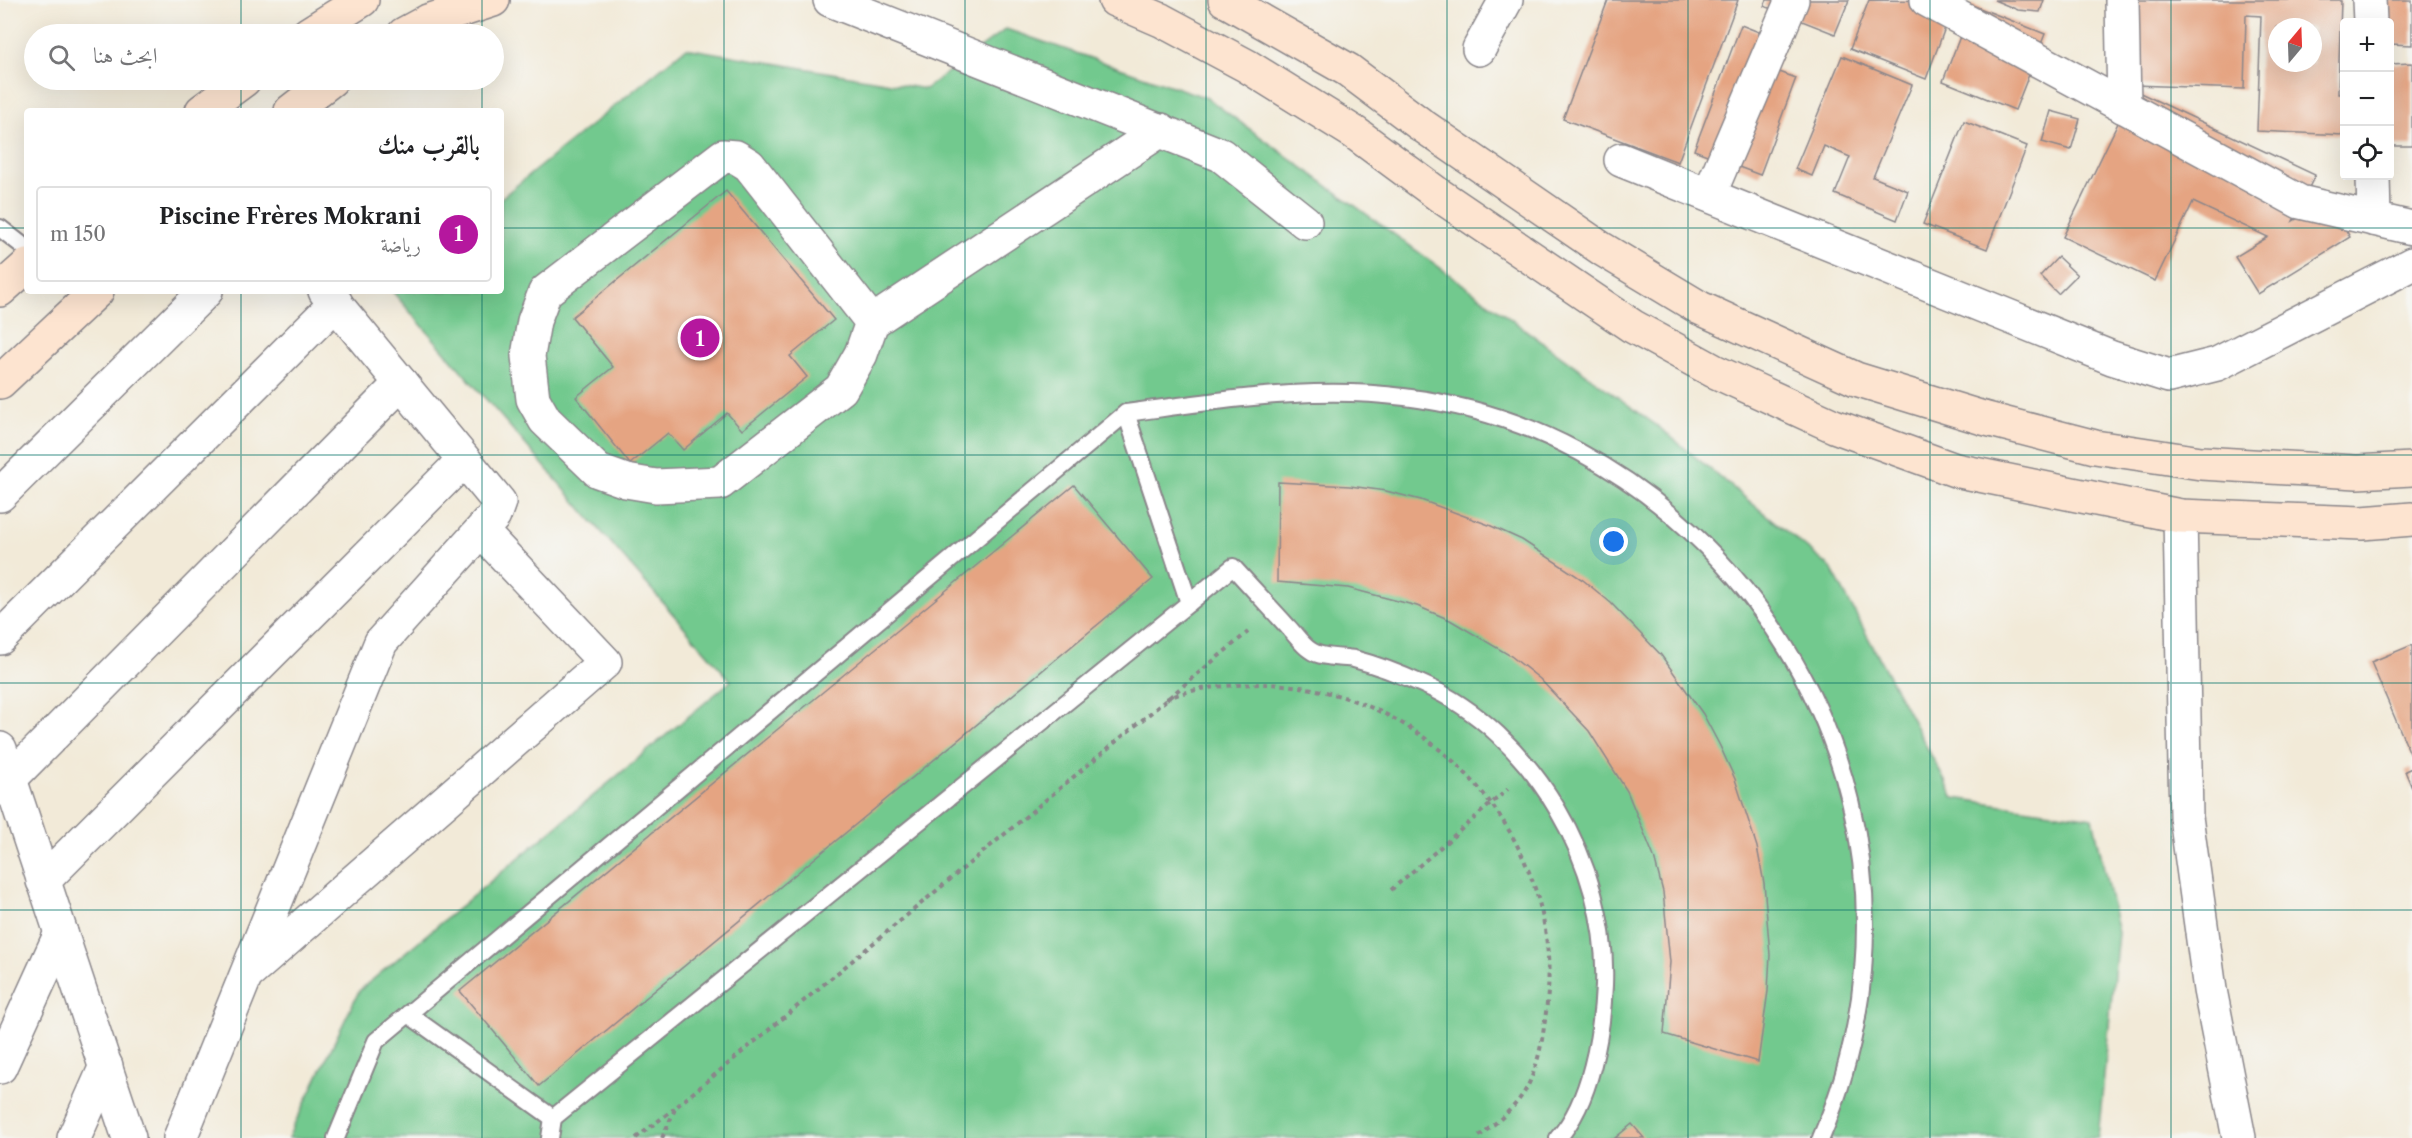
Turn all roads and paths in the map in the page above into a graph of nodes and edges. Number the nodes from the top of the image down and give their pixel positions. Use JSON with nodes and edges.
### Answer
{"nodes":[{"id":1,"x":362,"y":0,"type":"edge"},
{"id":2,"x":493,"y":0,"type":"edge"},
{"id":3,"x":830,"y":0,"type":"edge"},
{"id":4,"x":1115,"y":0,"type":"edge"},
{"id":5,"x":1225,"y":0,"type":"edge"},
{"id":6,"x":1506,"y":0,"type":"edge"},
{"id":7,"x":1792,"y":0,"type":"edge"},
{"id":8,"x":1927,"y":0,"type":"edge"},
{"id":9,"x":2122,"y":0,"type":"edge"},
{"id":10,"x":2369,"y":0,"type":"edge"},
{"id":11,"x":2370,"y":18,"type":"edge"},
{"id":12,"x":324,"y":24,"type":"edge"},
{"id":13,"x":422,"y":24,"type":"edge"},
{"id":14,"x":1479,"y":49,"type":"dead end"},
{"id":15,"x":230,"y":90,"type":"edge"},
{"id":16,"x":318,"y":90,"type":"edge"},
{"id":17,"x":2124,"y":106,"type":"junction"},
{"id":18,"x":206,"y":108,"type":"edge"},
{"id":19,"x":295,"y":108,"type":"edge"},
{"id":20,"x":1161,"y":130,"type":"junction"},
{"id":21,"x":1621,"y":160,"type":"dead end"},
{"id":22,"x":2373,"y":180,"type":"edge"},
{"id":23,"x":1709,"y":195,"type":"junction"},
{"id":24,"x":2374,"y":219,"type":"junction"},
{"id":25,"x":1305,"y":222,"type":"dead end"},
{"id":26,"x":0,"y":228,"type":"edge"},
{"id":27,"x":2412,"y":228,"type":"edge"},
{"id":28,"x":24,"y":247,"type":"edge"},
{"id":29,"x":2412,"y":264,"type":"edge"},
{"id":30,"x":24,"y":269,"type":"edge"},
{"id":31,"x":0,"y":290,"type":"edge"},
{"id":32,"x":95,"y":294,"type":"edge"},
{"id":33,"x":203,"y":294,"type":"edge"},
{"id":34,"x":331,"y":297,"type":"edge"},
{"id":35,"x":872,"y":322,"type":"junction"},
{"id":36,"x":0,"y":382,"type":"edge"},
{"id":37,"x":401,"y":383,"type":"junction"},
{"id":38,"x":1126,"y":414,"type":"junction"},
{"id":39,"x":464,"y":460,"type":"junction"},
{"id":40,"x":2412,"y":469,"type":"edge"},
{"id":41,"x":0,"y":495,"type":"edge"},
{"id":42,"x":2180,"y":516,"type":"junction"},
{"id":43,"x":2412,"y":519,"type":"edge"},
{"id":44,"x":481,"y":531,"type":"junction"},
{"id":45,"x":1189,"y":603,"type":"junction"},
{"id":46,"x":1248,"y":632,"type":"dead end"},
{"id":47,"x":0,"y":638,"type":"edge"},
{"id":48,"x":1158,"y":704,"type":"junction"},
{"id":49,"x":1531,"y":770,"type":"junction"},
{"id":50,"x":3,"y":772,"type":"edge"},
{"id":51,"x":1492,"y":803,"type":"junction"},
{"id":52,"x":43,"y":881,"type":"junction"},
{"id":53,"x":1391,"y":890,"type":"dead end"},
{"id":54,"x":61,"y":933,"type":"junction"},
{"id":55,"x":245,"y":977,"type":"junction"},
{"id":56,"x":408,"y":1014,"type":"junction"},
{"id":57,"x":106,"y":1066,"type":"junction"},
{"id":58,"x":0,"y":1067,"type":"edge"},
{"id":59,"x":676,"y":1107,"type":"junction"},
{"id":60,"x":553,"y":1118,"type":"junction"},
{"id":61,"x":75,"y":1138,"type":"edge"},
{"id":62,"x":129,"y":1138,"type":"edge"},
{"id":63,"x":180,"y":1138,"type":"edge"},
{"id":64,"x":336,"y":1138,"type":"edge"},
{"id":65,"x":550,"y":1138,"type":"edge"},
{"id":66,"x":636,"y":1138,"type":"edge"},
{"id":67,"x":662,"y":1138,"type":"edge"},
{"id":68,"x":1477,"y":1138,"type":"edge"},
{"id":69,"x":1558,"y":1138,"type":"edge"},
{"id":70,"x":1821,"y":1138,"type":"edge"},
{"id":71,"x":2239,"y":1138,"type":"edge"}],
"edges":[{"from":1,"to":12,"type":"main road"},
{"from":2,"to":13,"type":"main road"},
{"from":3,"to":20,"type":"street"},
{"from":4,"to":42,"type":"main road"},
{"from":5,"to":40,"type":"main road"},
{"from":6,"to":14,"type":"street"},
{"from":7,"to":23,"type":"street"},
{"from":8,"to":17,"type":"street"},
{"from":9,"to":17,"type":"street"},
{"from":10,"to":11,"type":"street"},
{"from":15,"to":18,"type":"main road"},
{"from":16,"to":19,"type":"main road"},
{"from":17,"to":24,"type":"street"},
{"from":20,"to":25,"type":"street"},
{"from":20,"to":35,"type":"street"},
{"from":21,"to":23,"type":"street"},
{"from":22,"to":24,"type":"street"},
{"from":23,"to":29,"type":"street"},
{"from":24,"to":27,"type":"street"},
{"from":26,"to":28,"type":"lane"},
{"from":30,"to":31,"type":"main road"},
{"from":32,"to":36,"type":"main road"},
{"from":33,"to":41,"type":"street"},
{"from":34,"to":37,"type":"street"},
{"from":34,"to":47,"type":"street"},
{"from":35,"to":35,"type":"street"},
{"from":37,"to":39,"type":"street"},
{"from":37,"to":50,"type":"street"},
{"from":38,"to":45,"type":"lane"},
{"from":38,"to":56,"type":"lane"},
{"from":38,"to":70,"type":"lane"},
{"from":39,"to":44,"type":"street"},
{"from":39,"to":52,"type":"street"},
{"from":42,"to":43,"type":"main road"},
{"from":42,"to":71,"type":"street"},
{"from":44,"to":55,"type":"street"},
{"from":44,"to":55,"type":"street"},
{"from":45,"to":49,"type":"lane"},
{"from":45,"to":60,"type":"lane"},
{"from":46,"to":48,"type":"path"},
{"from":48,"to":51,"type":"path"},
{"from":48,"to":59,"type":"path"},
{"from":49,"to":51,"type":"path"},
{"from":49,"to":69,"type":"lane"},
{"from":50,"to":52,"type":"street"},
{"from":51,"to":53,"type":"path"},
{"from":51,"to":68,"type":"path"},
{"from":52,"to":54,"type":"street"},
{"from":54,"to":57,"type":"street"},
{"from":54,"to":58,"type":"street"},
{"from":55,"to":63,"type":"street"},
{"from":56,"to":60,"type":"lane"},
{"from":56,"to":64,"type":"lane"},
{"from":57,"to":61,"type":"street"},
{"from":57,"to":62,"type":"street"},
{"from":59,"to":66,"type":"path"},
{"from":59,"to":67,"type":"path"},
{"from":60,"to":65,"type":"lane"}]}
